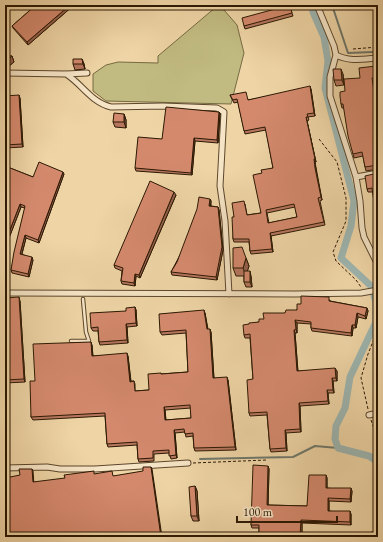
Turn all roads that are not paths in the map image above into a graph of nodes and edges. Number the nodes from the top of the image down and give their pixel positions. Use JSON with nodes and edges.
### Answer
{"nodes":[{"id":1,"x":317,"y":5,"type":"edge"},
{"id":2,"x":336,"y":55,"type":"junction"},
{"id":3,"x":378,"y":58,"type":"edge"},
{"id":4,"x":5,"y":73,"type":"edge"},
{"id":5,"x":87,"y":73,"type":"dead end"},
{"id":6,"x":66,"y":74,"type":"junction"},
{"id":7,"x":378,"y":173,"type":"edge"},
{"id":8,"x":356,"y":177,"type":"junction"},
{"id":9,"x":378,"y":271,"type":"edge"},
{"id":10,"x":377,"y":290,"type":"edge"},
{"id":11,"x":5,"y":293,"type":"edge"},
{"id":12,"x":229,"y":294,"type":"junction"},
{"id":13,"x":82,"y":296,"type":"junction"},
{"id":14,"x":71,"y":341,"type":"edge"},
{"id":15,"x":378,"y":413,"type":"edge"},
{"id":16,"x":369,"y":415,"type":"road end"},
{"id":17,"x":188,"y":463,"type":"road end"},
{"id":18,"x":5,"y":468,"type":"edge"}],
"edges":[{"from":1,"to":2,"type":"street"},
{"from":2,"to":3,"type":"street"},
{"from":2,"to":8,"type":"street"},
{"from":4,"to":6,"type":"street"},
{"from":5,"to":6,"type":"street"},
{"from":6,"to":12,"type":"street"},
{"from":7,"to":8,"type":"street"},
{"from":8,"to":9,"type":"street"},
{"from":10,"to":12,"type":"street"},
{"from":11,"to":13,"type":"street"},
{"from":12,"to":13,"type":"street"},
{"from":13,"to":14,"type":"lane"},
{"from":15,"to":16,"type":"street"},
{"from":17,"to":18,"type":"street"}]}
